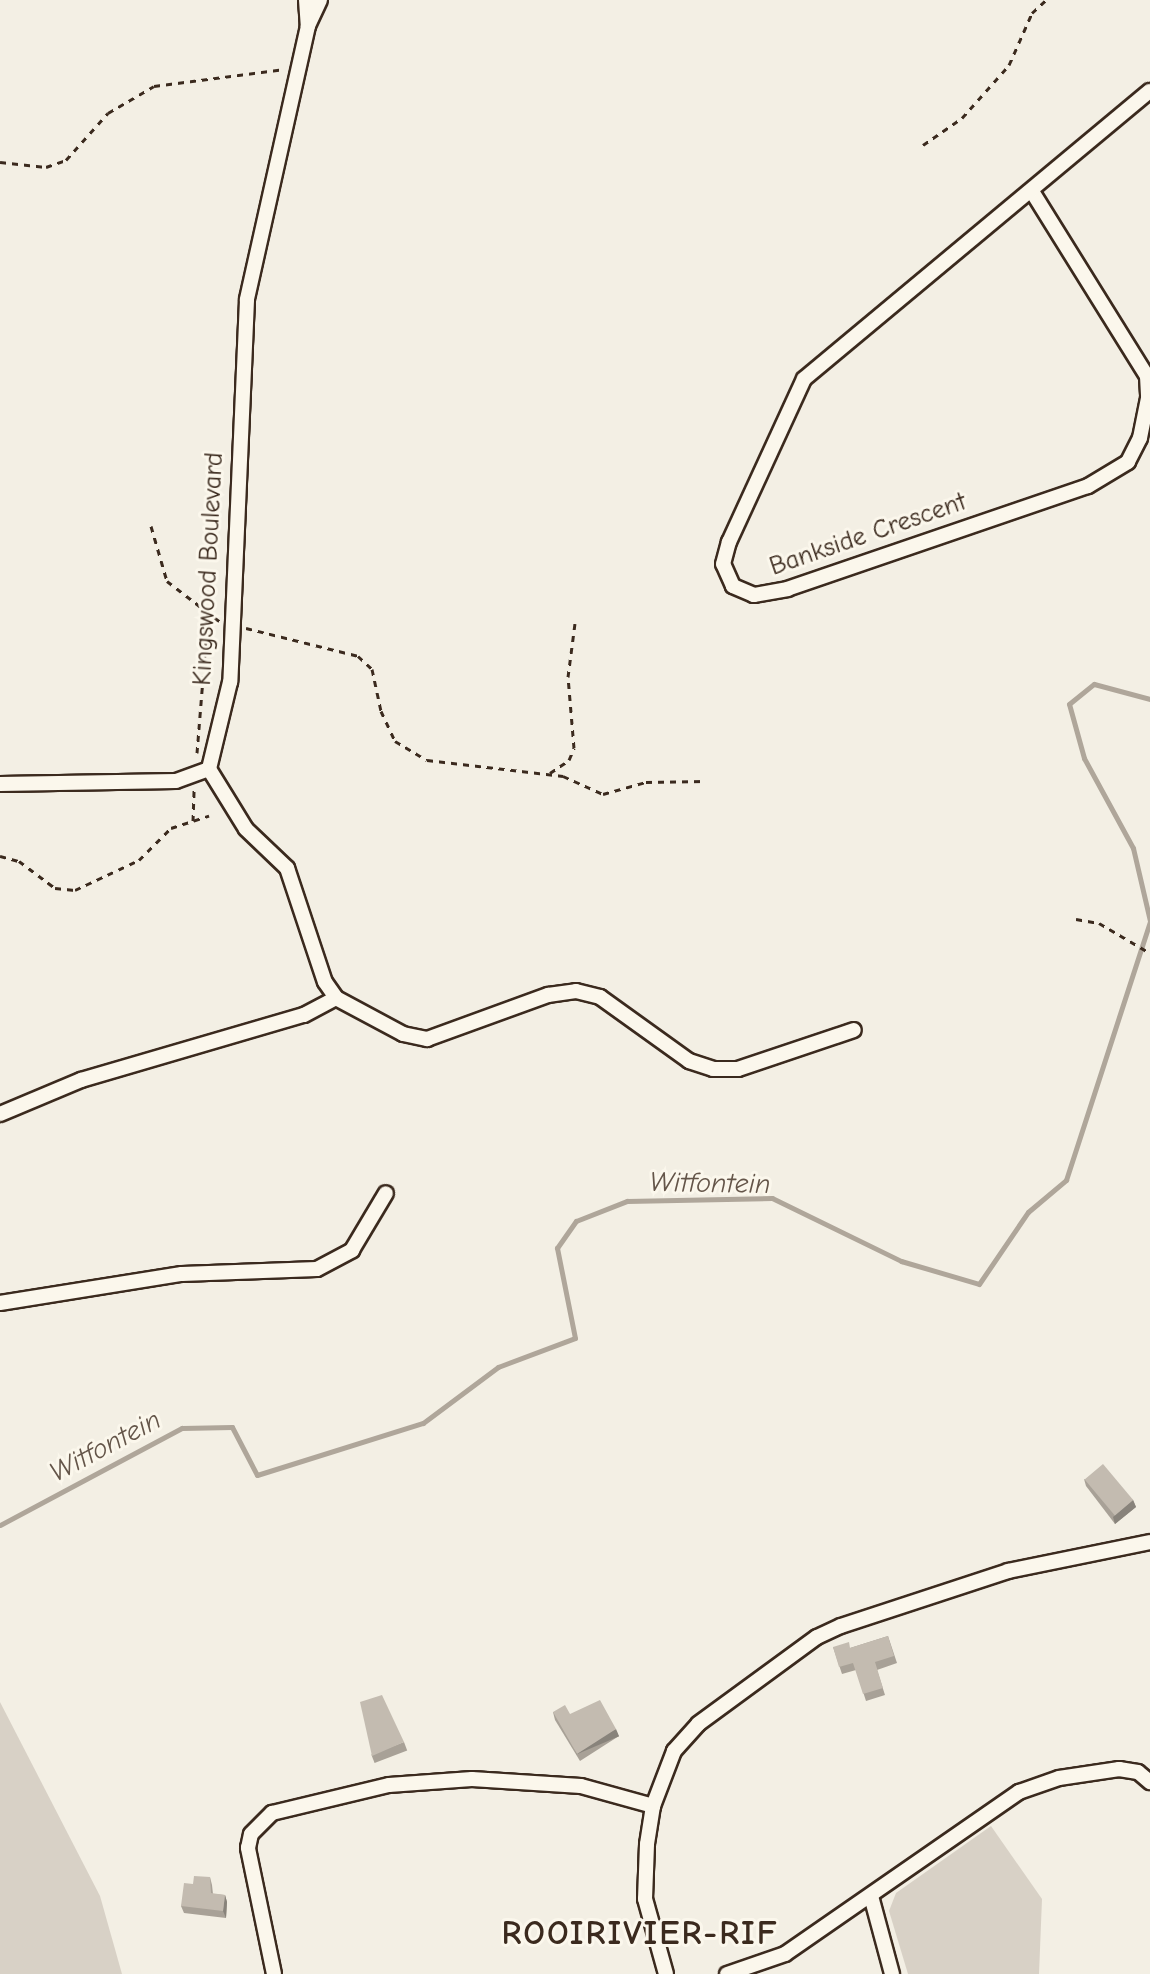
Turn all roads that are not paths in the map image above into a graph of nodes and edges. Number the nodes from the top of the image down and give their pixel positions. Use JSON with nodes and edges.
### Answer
{"nodes":[{"id":1,"x":306,"y":0,"type":"edge"},
{"id":2,"x":320,"y":0,"type":"edge"},
{"id":3,"x":308,"y":26,"type":"junction"},
{"id":4,"x":1150,"y":91,"type":"edge"},
{"id":5,"x":1033,"y":193,"type":"junction"},
{"id":6,"x":209,"y":769,"type":"junction"},
{"id":7,"x":0,"y":784,"type":"edge"},
{"id":8,"x":336,"y":998,"type":"junction"},
{"id":9,"x":854,"y":1030,"type":"dead end"},
{"id":10,"x":0,"y":1114,"type":"edge"},
{"id":11,"x":386,"y":1193,"type":"dead end"},
{"id":12,"x":0,"y":1303,"type":"edge"},
{"id":13,"x":1150,"y":1542,"type":"edge"},
{"id":14,"x":1150,"y":1782,"type":"edge"},
{"id":15,"x":653,"y":1806,"type":"junction"},
{"id":16,"x":871,"y":1896,"type":"junction"},
{"id":17,"x":274,"y":1974,"type":"edge"},
{"id":18,"x":666,"y":1974,"type":"edge"},
{"id":19,"x":727,"y":1974,"type":"edge"},
{"id":20,"x":892,"y":1974,"type":"edge"}],
"edges":[{"from":1,"to":3,"type":"street","name":"Kingswood Boulevard"},
{"from":2,"to":3,"type":"street","name":"Kingswood Boulevard"},
{"from":3,"to":6,"type":"street","name":"Kingswood Boulevard"},
{"from":4,"to":5,"type":"street","name":"Bankside Crescent"},
{"from":5,"to":5,"type":"street","name":"Bankside Crescent"},
{"from":6,"to":7,"type":"street"},
{"from":6,"to":8,"type":"street"},
{"from":8,"to":9,"type":"street"},
{"from":8,"to":10,"type":"street"},
{"from":11,"to":12,"type":"street"},
{"from":13,"to":15,"type":"street"},
{"from":14,"to":16,"type":"street"},
{"from":15,"to":17,"type":"street"},
{"from":15,"to":18,"type":"street"},
{"from":16,"to":19,"type":"street"},
{"from":16,"to":20,"type":"street"}]}
